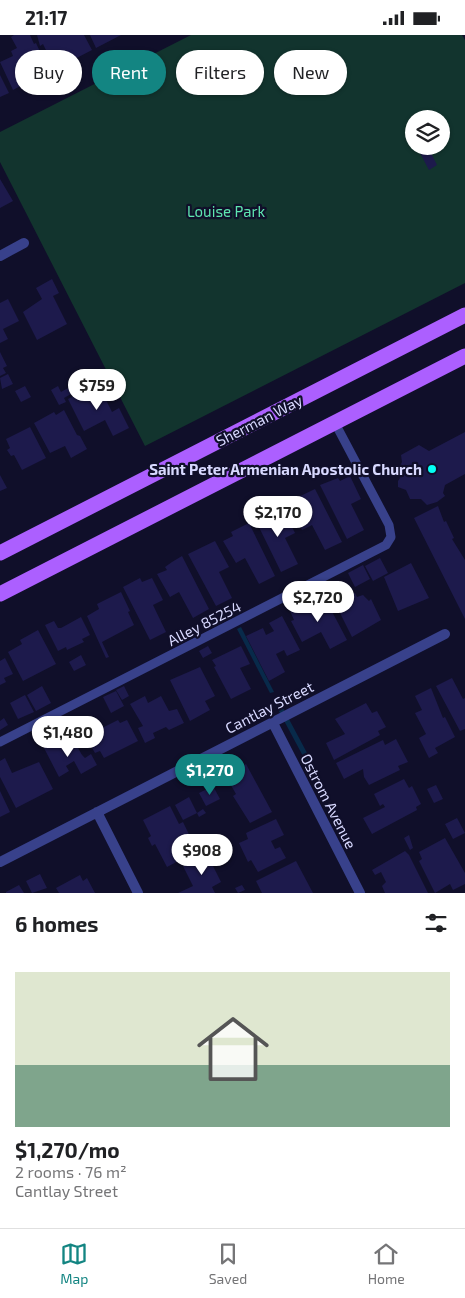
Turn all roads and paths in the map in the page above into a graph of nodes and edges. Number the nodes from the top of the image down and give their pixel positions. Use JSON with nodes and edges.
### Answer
{"nodes":[{"id":1,"x":24,"y":243,"type":"dead end"},
{"id":2,"x":0,"y":256,"type":"edge"},
{"id":3,"x":465,"y":315,"type":"edge"},
{"id":4,"x":465,"y":356,"type":"edge"},
{"id":5,"x":335,"y":423,"type":"junction"},
{"id":6,"x":0,"y":553,"type":"edge"},
{"id":7,"x":0,"y":593,"type":"edge"},
{"id":8,"x":445,"y":634,"type":"dead end"},
{"id":9,"x":272,"y":723,"type":"junction"},
{"id":10,"x":0,"y":742,"type":"edge"},
{"id":11,"x":97,"y":812,"type":"junction"},
{"id":12,"x":0,"y":862,"type":"edge"},
{"id":13,"x":138,"y":893,"type":"edge"},
{"id":14,"x":360,"y":893,"type":"edge"}],
"edges":[{"from":1,"to":2,"type":"street"},
{"from":3,"to":6,"type":"main road","name":"Sherman Way"},
{"from":4,"to":5,"type":"main road"},
{"from":5,"to":7,"type":"main road"},
{"from":5,"to":10,"type":"lane","name":"Alley 85254"},
{"from":8,"to":9,"type":"street","name":"Cantlay Street"},
{"from":9,"to":11,"type":"street","name":"Cantlay Street"},
{"from":9,"to":14,"type":"street","name":"Ostrom Avenue"},
{"from":11,"to":12,"type":"street","name":"Cantlay Street"},
{"from":11,"to":13,"type":"street"}]}
